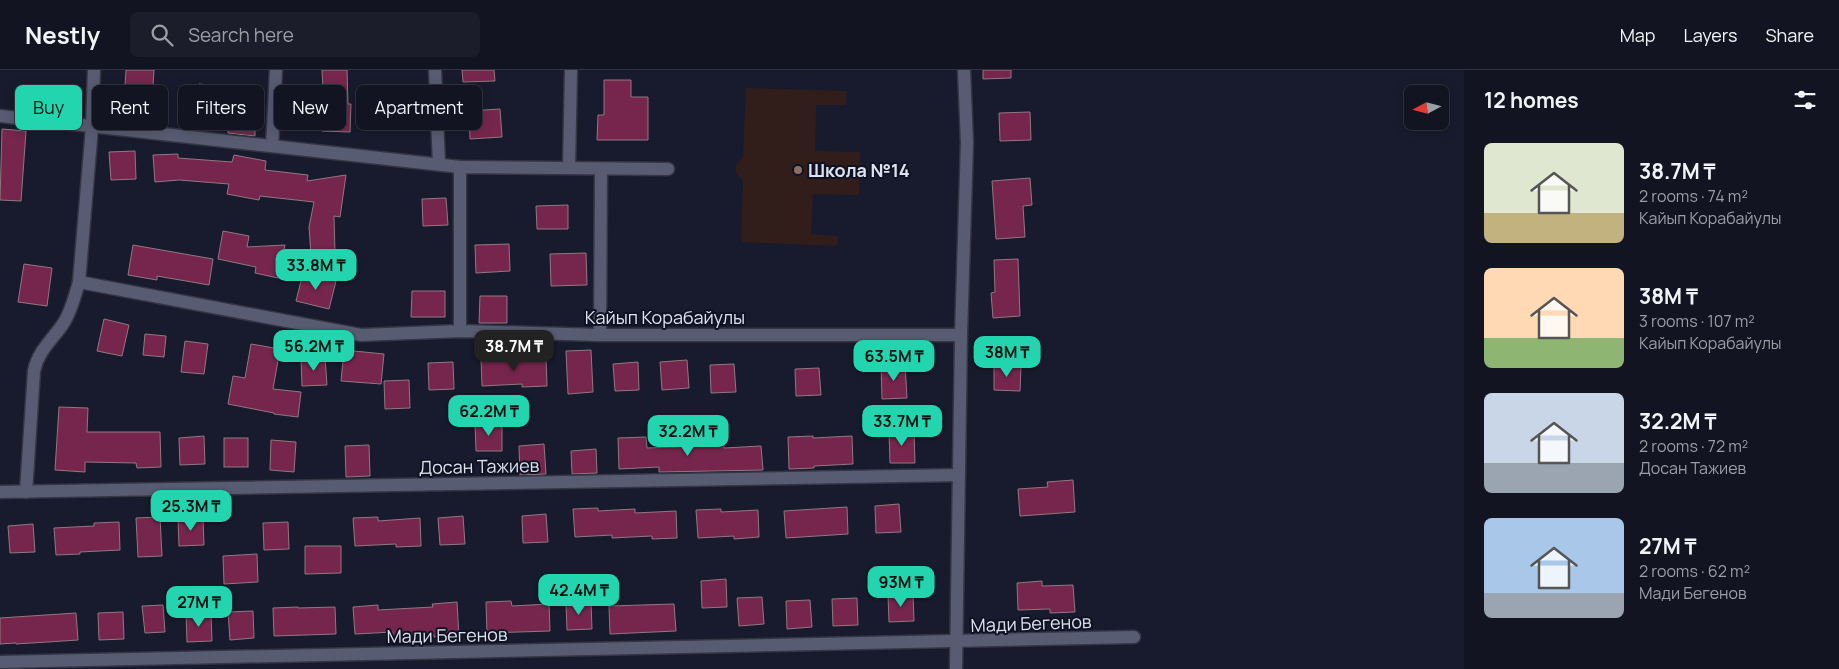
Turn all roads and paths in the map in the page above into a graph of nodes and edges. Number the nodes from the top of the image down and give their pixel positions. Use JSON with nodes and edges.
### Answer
{"nodes":[{"id":1,"x":94,"y":70,"type":"edge"},
{"id":2,"x":276,"y":70,"type":"edge"},
{"id":3,"x":434,"y":70,"type":"edge"},
{"id":4,"x":571,"y":70,"type":"edge"},
{"id":5,"x":964,"y":70,"type":"edge"},
{"id":6,"x":93,"y":85,"type":"edge"},
{"id":7,"x":0,"y":116,"type":"edge"},
{"id":8,"x":92,"y":127,"type":"joint"},
{"id":9,"x":120,"y":130,"type":"edge"},
{"id":10,"x":272,"y":146,"type":"junction"},
{"id":11,"x":439,"y":164,"type":"junction"},
{"id":12,"x":460,"y":167,"type":"junction"},
{"id":13,"x":569,"y":168,"type":"junction"},
{"id":14,"x":601,"y":169,"type":"junction"},
{"id":15,"x":668,"y":169,"type":"dead end"},
{"id":16,"x":79,"y":282,"type":"junction"},
{"id":17,"x":460,"y":331,"type":"junction"},
{"id":18,"x":600,"y":335,"type":"junction"},
{"id":19,"x":961,"y":335,"type":"junction"},
{"id":20,"x":959,"y":475,"type":"junction"},
{"id":21,"x":0,"y":492,"type":"edge"},
{"id":22,"x":26,"y":492,"type":"junction"},
{"id":23,"x":1134,"y":637,"type":"dead end"},
{"id":24,"x":956,"y":642,"type":"junction"},
{"id":25,"x":0,"y":662,"type":"edge"},
{"id":26,"x":956,"y":669,"type":"edge"}],
"edges":[{"from":1,"to":6,"type":"street"},
{"from":2,"to":10,"type":"street"},
{"from":3,"to":11,"type":"street"},
{"from":4,"to":13,"type":"street"},
{"from":5,"to":19,"type":"street"},
{"from":7,"to":8,"type":"street"},
{"from":8,"to":16,"type":"street"},
{"from":9,"to":10,"type":"street"},
{"from":10,"to":11,"type":"street"},
{"from":11,"to":12,"type":"street"},
{"from":12,"to":13,"type":"street"},
{"from":12,"to":17,"type":"street"},
{"from":13,"to":14,"type":"street"},
{"from":14,"to":15,"type":"street"},
{"from":14,"to":18,"type":"street"},
{"from":16,"to":17,"type":"street","name":"Кайып Корабайулы"},
{"from":16,"to":22,"type":"street"},
{"from":17,"to":18,"type":"street","name":"Кайып Корабайулы"},
{"from":18,"to":19,"type":"street","name":"Кайып Корабайулы"},
{"from":19,"to":20,"type":"street"},
{"from":20,"to":22,"type":"street","name":"Досан Тажиев"},
{"from":20,"to":24,"type":"street"},
{"from":21,"to":22,"type":"street","name":"Досан Тажиев"},
{"from":23,"to":24,"type":"street","name":"Мади Бегенов"},
{"from":24,"to":25,"type":"street","name":"Мади Бегенов"},
{"from":24,"to":26,"type":"street"}]}
